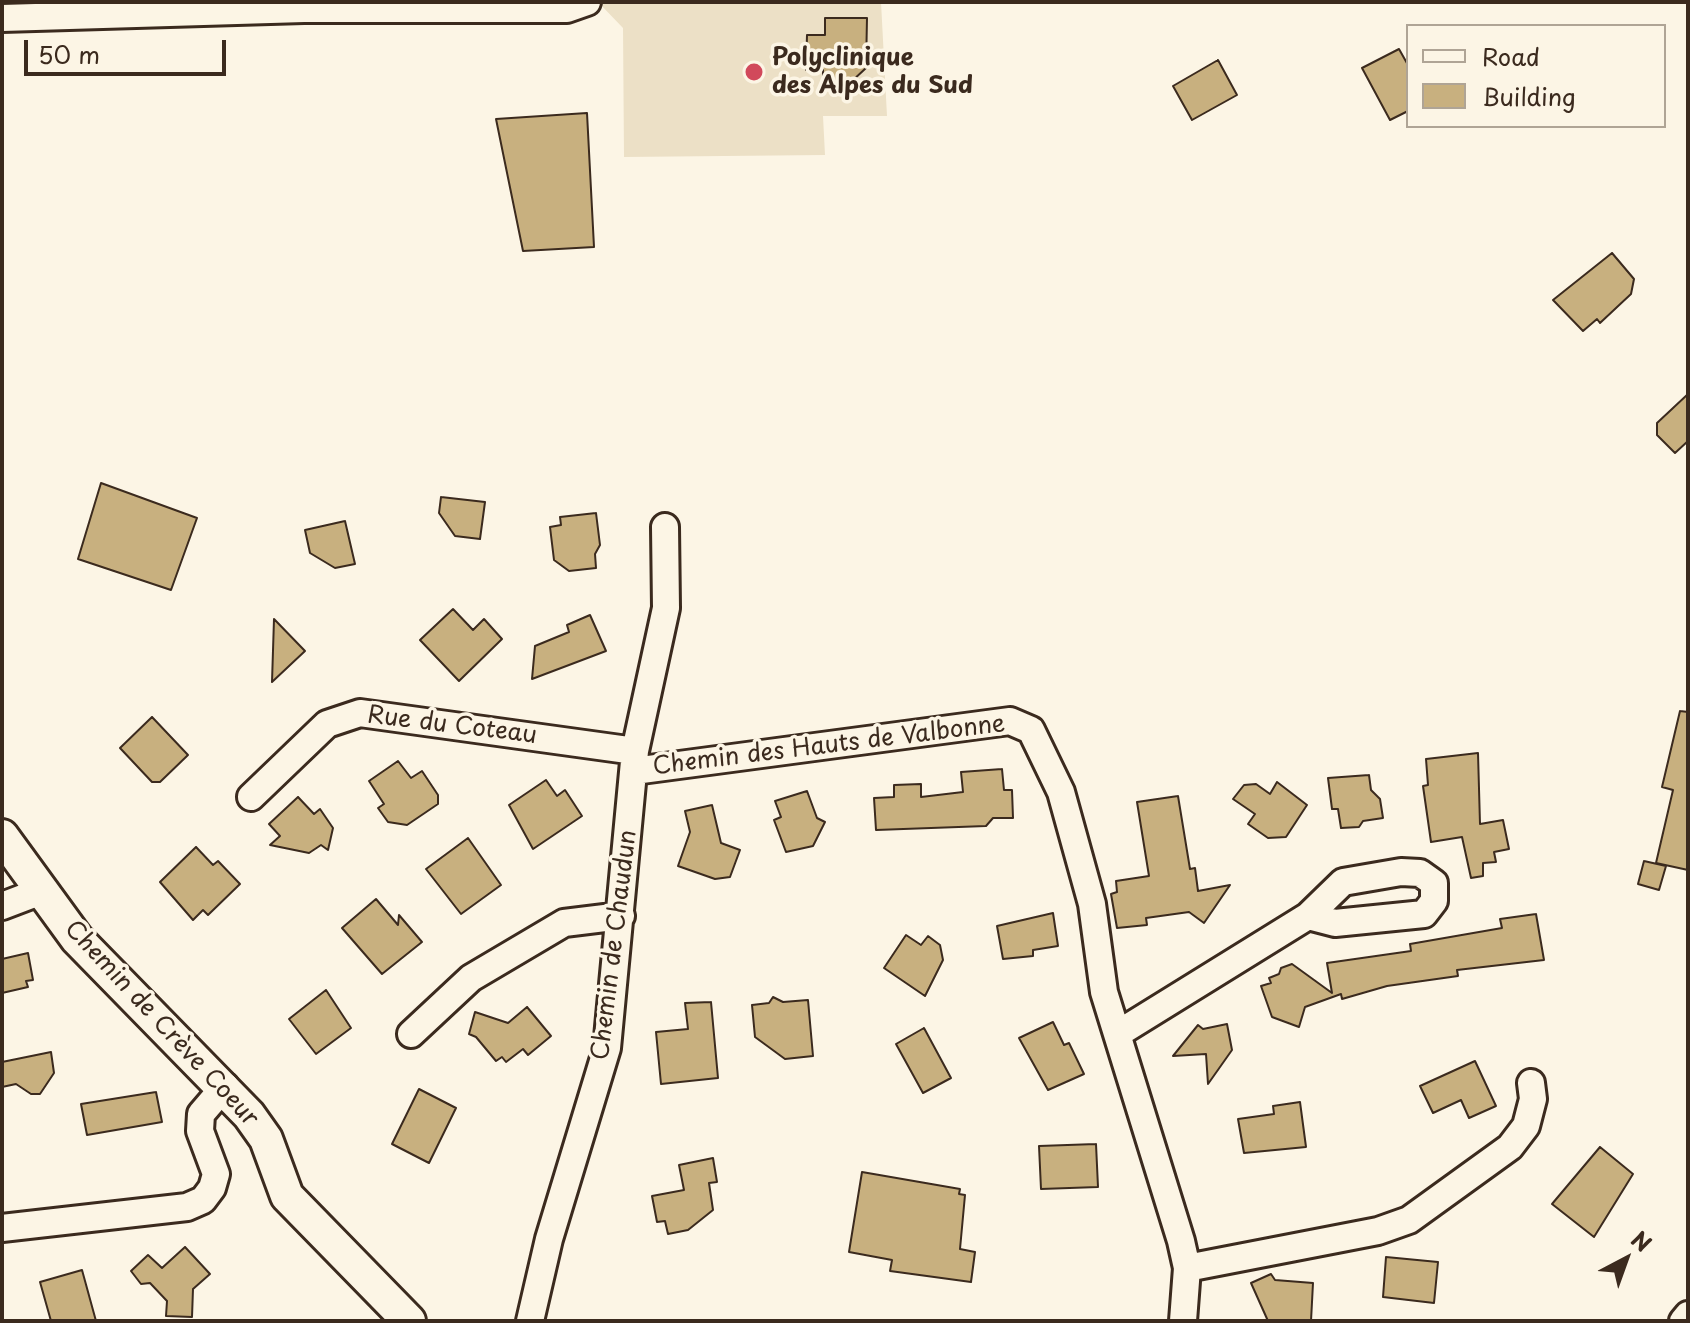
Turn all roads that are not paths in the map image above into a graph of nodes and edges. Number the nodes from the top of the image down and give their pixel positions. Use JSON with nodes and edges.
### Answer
{"nodes":[{"id":1,"x":587,"y":2,"type":"edge"},
{"id":2,"x":2,"y":18,"type":"edge"},
{"id":3,"x":665,"y":527,"type":"dead end"},
{"id":4,"x":635,"y":761,"type":"junction"},
{"id":5,"x":251,"y":797,"type":"dead end"},
{"id":6,"x":2,"y":836,"type":"edge"},
{"id":7,"x":44,"y":890,"type":"junction"},
{"id":8,"x":2,"y":906,"type":"edge"},
{"id":9,"x":621,"y":916,"type":"junction"},
{"id":10,"x":1308,"y":916,"type":"dead end"},
{"id":11,"x":1119,"y":1033,"type":"junction"},
{"id":12,"x":411,"y":1034,"type":"dead end"},
{"id":13,"x":1531,"y":1083,"type":"dead end"},
{"id":14,"x":225,"y":1086,"type":"junction"},
{"id":15,"x":2,"y":1228,"type":"edge"},
{"id":16,"x":1187,"y":1268,"type":"junction"},
{"id":17,"x":1688,"y":1315,"type":"edge"},
{"id":18,"x":409,"y":1321,"type":"edge"},
{"id":19,"x":530,"y":1321,"type":"edge"},
{"id":20,"x":1183,"y":1321,"type":"edge"},
{"id":21,"x":1683,"y":1321,"type":"edge"}],
"edges":[{"from":1,"to":2,"type":"street"},
{"from":3,"to":4,"type":"street","name":"Chemin de Chaudun"},
{"from":4,"to":5,"type":"street","name":"Rue du Coteau"},
{"from":4,"to":9,"type":"street","name":"Chemin de Chaudun"},
{"from":4,"to":11,"type":"street","name":"Chemin des Hauts de Valbonne"},
{"from":6,"to":7,"type":"street","name":"Chemin de Crève Coeur"},
{"from":7,"to":8,"type":"street"},
{"from":7,"to":14,"type":"street","name":"Chemin de Crève Coeur"},
{"from":9,"to":12,"type":"street"},
{"from":9,"to":19,"type":"street","name":"Chemin de Chaudun"},
{"from":10,"to":11,"type":"street"},
{"from":11,"to":16,"type":"street","name":"Chemin des Hauts de Valbonne"},
{"from":13,"to":16,"type":"street"},
{"from":14,"to":15,"type":"street"},
{"from":14,"to":18,"type":"street","name":"Chemin de Crève Coeur"},
{"from":16,"to":20,"type":"street","name":"Chemin des Hauts de Valbonne"},
{"from":17,"to":21,"type":"street"}]}
